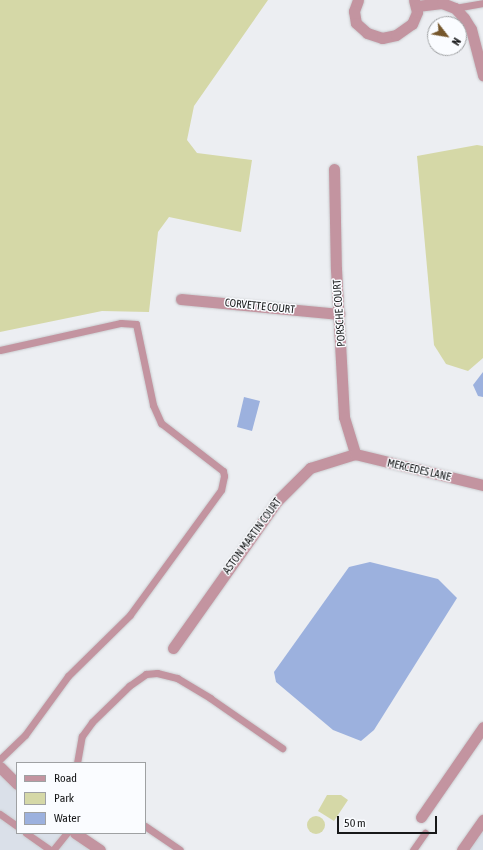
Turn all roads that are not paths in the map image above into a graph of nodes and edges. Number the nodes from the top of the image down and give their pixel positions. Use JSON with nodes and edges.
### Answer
{"nodes":[{"id":1,"x":358,"y":0,"type":"edge"},
{"id":2,"x":416,"y":3,"type":"edge"},
{"id":3,"x":483,"y":3,"type":"edge"},
{"id":4,"x":455,"y":8,"type":"junction"},
{"id":5,"x":483,"y":75,"type":"edge"},
{"id":6,"x":334,"y":169,"type":"dead end"},
{"id":7,"x":181,"y":299,"type":"dead end"},
{"id":8,"x":339,"y":314,"type":"junction"},
{"id":9,"x":0,"y":350,"type":"edge"},
{"id":10,"x":355,"y":454,"type":"junction"},
{"id":11,"x":483,"y":485,"type":"edge"},
{"id":12,"x":173,"y":648,"type":"dead end"},
{"id":13,"x":483,"y":727,"type":"edge"},
{"id":14,"x":282,"y":748,"type":"dead end"},
{"id":15,"x":0,"y":759,"type":"edge"},
{"id":16,"x":77,"y":762,"type":"edge"},
{"id":17,"x":0,"y":767,"type":"edge"},
{"id":18,"x":16,"y":783,"type":"edge"},
{"id":19,"x":0,"y":814,"type":"edge"},
{"id":20,"x":421,"y":817,"type":"dead end"},
{"id":21,"x":483,"y":820,"type":"edge"},
{"id":22,"x":16,"y":825,"type":"edge"},
{"id":23,"x":146,"y":827,"type":"edge"},
{"id":24,"x":425,"y":833,"type":"dead end"},
{"id":25,"x":27,"y":834,"type":"edge"},
{"id":26,"x":66,"y":834,"type":"edge"},
{"id":27,"x":76,"y":834,"type":"edge"},
{"id":28,"x":50,"y":850,"type":"edge"},
{"id":29,"x":53,"y":850,"type":"edge"},
{"id":30,"x":100,"y":850,"type":"edge"},
{"id":31,"x":180,"y":850,"type":"edge"},
{"id":32,"x":413,"y":850,"type":"edge"},
{"id":33,"x":462,"y":850,"type":"edge"}],
"edges":[{"from":1,"to":2,"type":"street"},
{"from":2,"to":4,"type":"street"},
{"from":3,"to":4,"type":"lane"},
{"from":4,"to":5,"type":"street"},
{"from":6,"to":8,"type":"street","name":"PORSCHE COURT"},
{"from":7,"to":8,"type":"street","name":"CORVETTE COURT"},
{"from":8,"to":10,"type":"street","name":"PORSCHE COURT"},
{"from":9,"to":15,"type":"lane"},
{"from":10,"to":11,"type":"street","name":"MERCEDES LANE"},
{"from":10,"to":12,"type":"street","name":"ASTON MARTIN COURT"},
{"from":13,"to":20,"type":"street"},
{"from":14,"to":16,"type":"lane"},
{"from":17,"to":18,"type":"street"},
{"from":19,"to":22,"type":"lane"},
{"from":21,"to":33,"type":"street"},
{"from":23,"to":31,"type":"lane"},
{"from":24,"to":32,"type":"lane"},
{"from":25,"to":28,"type":"lane"},
{"from":26,"to":29,"type":"lane"},
{"from":27,"to":30,"type":"street"}]}
